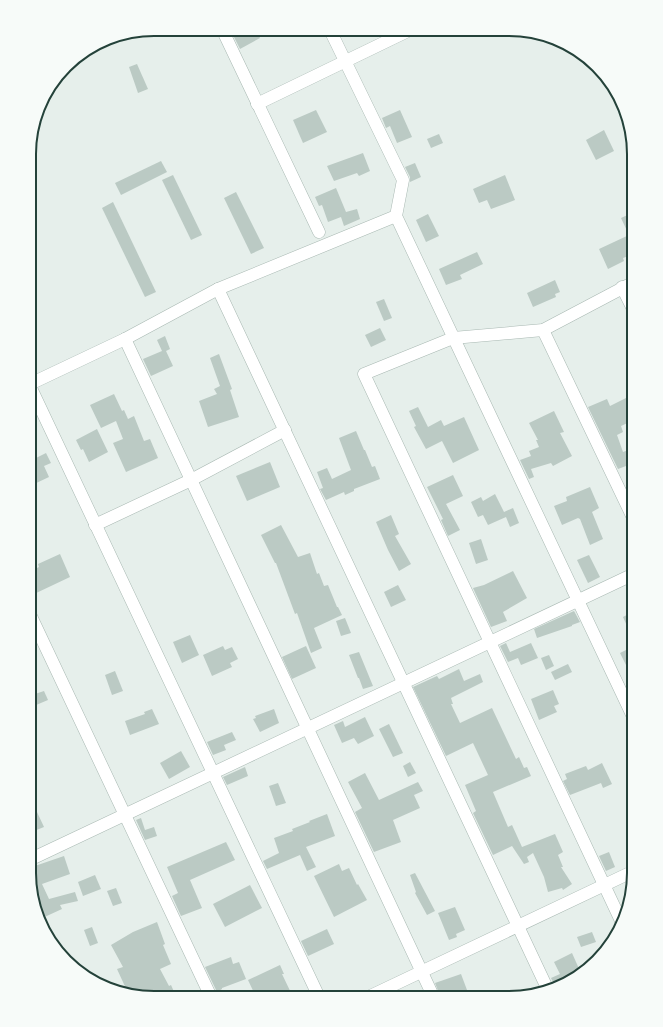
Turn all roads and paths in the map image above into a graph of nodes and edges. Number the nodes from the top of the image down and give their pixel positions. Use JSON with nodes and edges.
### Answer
{"nodes":[{"id":1,"x":225,"y":36,"type":"edge"},
{"id":2,"x":333,"y":36,"type":"edge"},
{"id":3,"x":397,"y":36,"type":"edge"},
{"id":4,"x":345,"y":61,"type":"junction"},
{"id":5,"x":257,"y":104,"type":"junction"},
{"id":6,"x":396,"y":216,"type":"junction"},
{"id":7,"x":319,"y":232,"type":"dead end"},
{"id":8,"x":627,"y":285,"type":"edge"},
{"id":9,"x":622,"y":287,"type":"junction"},
{"id":10,"x":218,"y":289,"type":"junction"},
{"id":11,"x":627,"y":297,"type":"edge"},
{"id":12,"x":543,"y":330,"type":"junction"},
{"id":13,"x":453,"y":338,"type":"junction"},
{"id":14,"x":125,"y":339,"type":"junction"},
{"id":15,"x":36,"y":382,"type":"edge"},
{"id":16,"x":36,"y":398,"type":"edge"},
{"id":17,"x":285,"y":430,"type":"junction"},
{"id":18,"x":191,"y":480,"type":"junction"},
{"id":19,"x":627,"y":505,"type":"edge"},
{"id":20,"x":95,"y":525,"type":"junction"},
{"id":21,"x":627,"y":577,"type":"edge"},
{"id":22,"x":578,"y":600,"type":"junction"},
{"id":23,"x":36,"y":627,"type":"edge"},
{"id":24,"x":490,"y":642,"type":"junction"},
{"id":25,"x":403,"y":683,"type":"junction"},
{"id":26,"x":627,"y":704,"type":"edge"},
{"id":27,"x":308,"y":728,"type":"junction"},
{"id":28,"x":212,"y":773,"type":"junction"},
{"id":29,"x":125,"y":814,"type":"junction"},
{"id":30,"x":36,"y":857,"type":"edge"},
{"id":31,"x":627,"y":875,"type":"edge"},
{"id":32,"x":604,"y":885,"type":"junction"},
{"id":33,"x":619,"y":916,"type":"edge"},
{"id":34,"x":518,"y":926,"type":"junction"},
{"id":35,"x":422,"y":972,"type":"junction"},
{"id":36,"x":546,"y":985,"type":"edge"},
{"id":37,"x":208,"y":991,"type":"edge"},
{"id":38,"x":316,"y":991,"type":"edge"},
{"id":39,"x":381,"y":991,"type":"edge"},
{"id":40,"x":431,"y":991,"type":"edge"}],
"edges":[{"from":1,"to":5,"type":"street"},
{"from":2,"to":4,"type":"street"},
{"from":3,"to":4,"type":"street"},
{"from":4,"to":5,"type":"street"},
{"from":4,"to":6,"type":"street"},
{"from":5,"to":7,"type":"street"},
{"from":6,"to":10,"type":"street"},
{"from":6,"to":13,"type":"street"},
{"from":8,"to":9,"type":"street"},
{"from":9,"to":11,"type":"street"},
{"from":9,"to":12,"type":"street"},
{"from":10,"to":14,"type":"street"},
{"from":10,"to":17,"type":"street"},
{"from":12,"to":13,"type":"street"},
{"from":12,"to":19,"type":"street"},
{"from":13,"to":22,"type":"street"},
{"from":13,"to":24,"type":"street"},
{"from":14,"to":15,"type":"street"},
{"from":14,"to":18,"type":"street"},
{"from":16,"to":20,"type":"street"},
{"from":17,"to":18,"type":"street"},
{"from":17,"to":25,"type":"street"},
{"from":18,"to":20,"type":"street"},
{"from":18,"to":27,"type":"street"},
{"from":20,"to":28,"type":"street"},
{"from":21,"to":22,"type":"street"},
{"from":22,"to":24,"type":"street"},
{"from":22,"to":26,"type":"street"},
{"from":23,"to":29,"type":"street"},
{"from":24,"to":25,"type":"street"},
{"from":24,"to":32,"type":"street"},
{"from":25,"to":27,"type":"street"},
{"from":25,"to":34,"type":"street"},
{"from":27,"to":28,"type":"street"},
{"from":27,"to":35,"type":"street"},
{"from":28,"to":29,"type":"street"},
{"from":28,"to":38,"type":"street"},
{"from":29,"to":30,"type":"street"},
{"from":29,"to":37,"type":"street"},
{"from":31,"to":32,"type":"street"},
{"from":32,"to":33,"type":"street"},
{"from":32,"to":34,"type":"street"},
{"from":34,"to":35,"type":"street"},
{"from":34,"to":36,"type":"street"},
{"from":35,"to":39,"type":"street"},
{"from":35,"to":40,"type":"street"}]}
